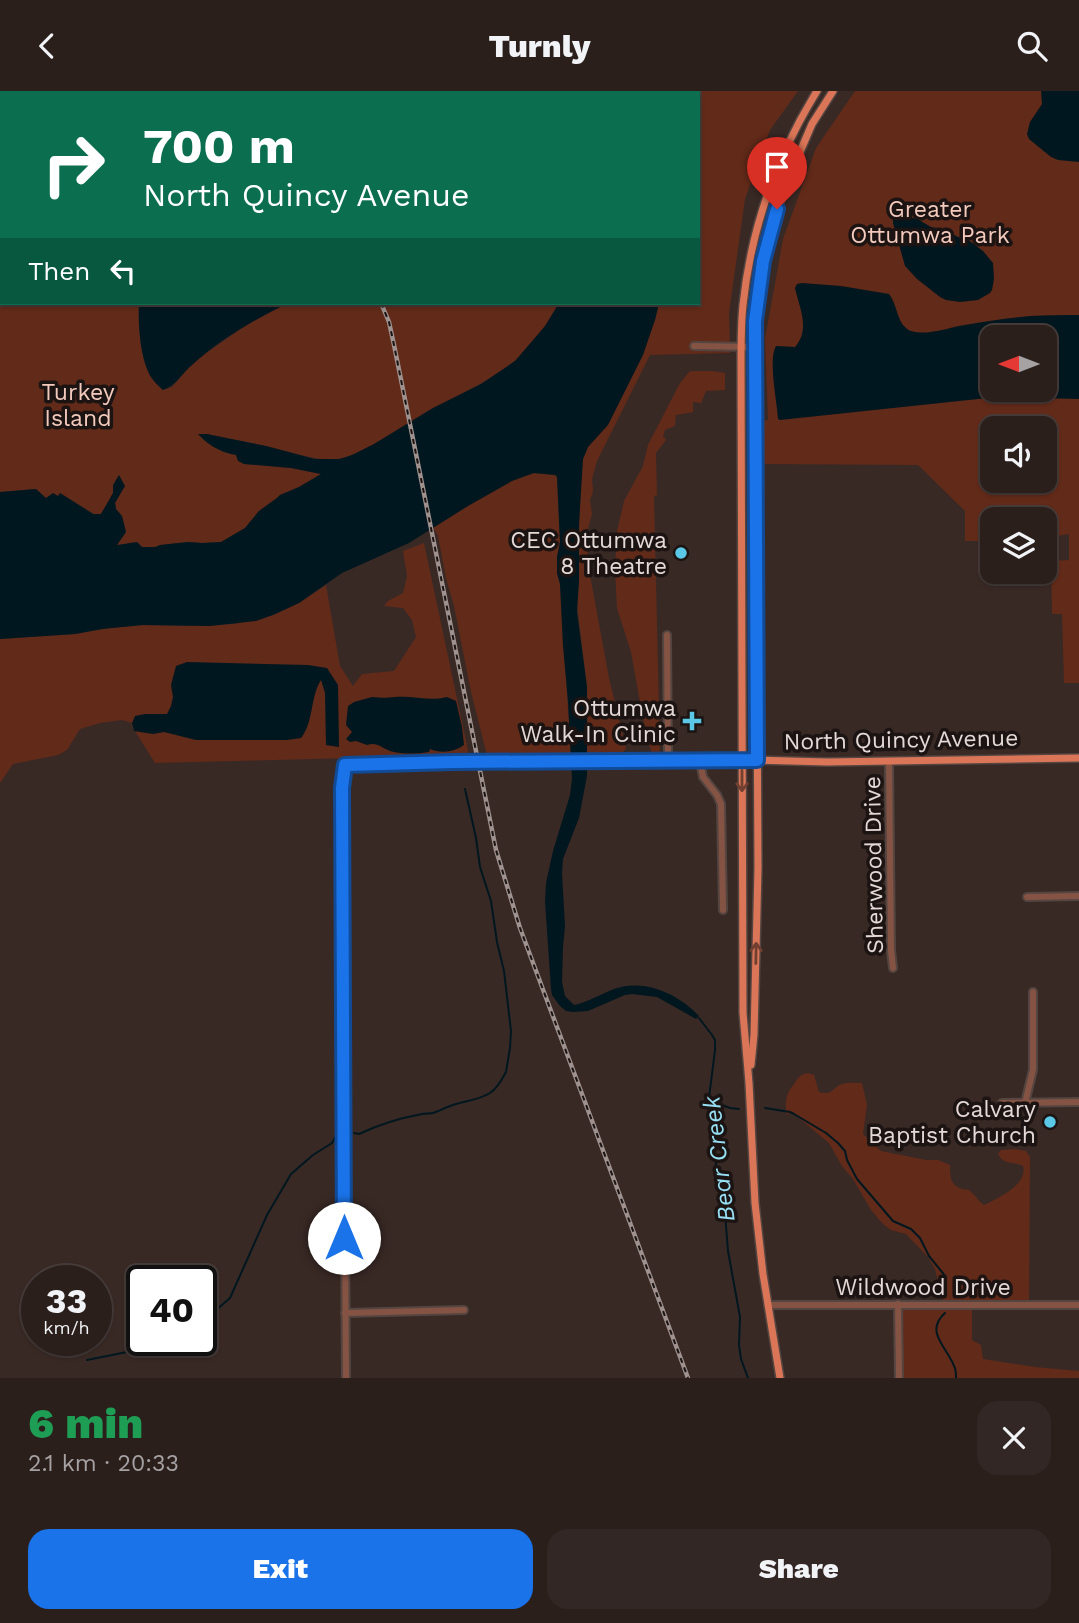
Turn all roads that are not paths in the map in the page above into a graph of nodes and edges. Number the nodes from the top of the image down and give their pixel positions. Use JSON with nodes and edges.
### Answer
{"nodes":[{"id":1,"x":817,"y":91,"type":"edge"},
{"id":2,"x":833,"y":91,"type":"edge"},
{"id":3,"x":694,"y":346,"type":"dead end"},
{"id":4,"x":741,"y":347,"type":"junction"},
{"id":5,"x":755,"y":347,"type":"junction"},
{"id":6,"x":667,"y":635,"type":"dead end"},
{"id":7,"x":1079,"y":758,"type":"edge"},
{"id":8,"x":742,"y":760,"type":"junction"},
{"id":9,"x":757,"y":760,"type":"junction"},
{"id":10,"x":700,"y":761,"type":"junction"},
{"id":11,"x":889,"y":761,"type":"junction"},
{"id":12,"x":668,"y":762,"type":"junction"},
{"id":13,"x":1027,"y":897,"type":"dead end"},
{"id":14,"x":1079,"y":897,"type":"edge"},
{"id":15,"x":723,"y":911,"type":"dead end"},
{"id":16,"x":893,"y":968,"type":"dead end"},
{"id":17,"x":1033,"y":992,"type":"dead end"},
{"id":18,"x":750,"y":1083,"type":"junction"},
{"id":19,"x":1079,"y":1102,"type":"edge"},
{"id":20,"x":1002,"y":1103,"type":"dead end"},
{"id":21,"x":1025,"y":1103,"type":"junction"},
{"id":22,"x":898,"y":1304,"type":"junction"},
{"id":23,"x":768,"y":1305,"type":"junction"},
{"id":24,"x":1079,"y":1305,"type":"edge"},
{"id":25,"x":464,"y":1310,"type":"dead end"},
{"id":26,"x":345,"y":1313,"type":"junction"},
{"id":27,"x":346,"y":1378,"type":"edge"},
{"id":28,"x":780,"y":1378,"type":"edge"},
{"id":29,"x":899,"y":1378,"type":"edge"}],
"edges":[{"from":1,"to":4,"type":"main road"},
{"from":2,"to":5,"type":"main road"},
{"from":3,"to":4,"type":"street"},
{"from":4,"to":5,"type":"street"},
{"from":4,"to":8,"type":"main road"},
{"from":5,"to":9,"type":"main road"},
{"from":6,"to":12,"type":"street"},
{"from":7,"to":11,"type":"main road","name":"North Quincy Avenue"},
{"from":8,"to":9,"type":"street","name":"North Quincy Avenue"},
{"from":8,"to":10,"type":"street","name":"North Quincy Avenue"},
{"from":8,"to":18,"type":"main road","one_way":true},
{"from":9,"to":11,"type":"main road","name":"North Quincy Avenue"},
{"from":18,"to":9,"type":"main road","one_way":true},
{"from":10,"to":12,"type":"street","name":"North Quincy Avenue"},
{"from":10,"to":15,"type":"street"},
{"from":11,"to":16,"type":"street","name":"Sherwood Drive"},
{"from":12,"to":26,"type":"street","name":"North Quincy Avenue"},
{"from":13,"to":14,"type":"street"},
{"from":17,"to":21,"type":"street"},
{"from":18,"to":23,"type":"main road"},
{"from":19,"to":21,"type":"street"},
{"from":20,"to":21,"type":"street"},
{"from":22,"to":23,"type":"street","name":"Wildwood Drive"},
{"from":22,"to":24,"type":"street","name":"Wildwood Drive"},
{"from":22,"to":29,"type":"street"},
{"from":23,"to":28,"type":"main road"},
{"from":25,"to":26,"type":"street"},
{"from":26,"to":27,"type":"street"}]}
